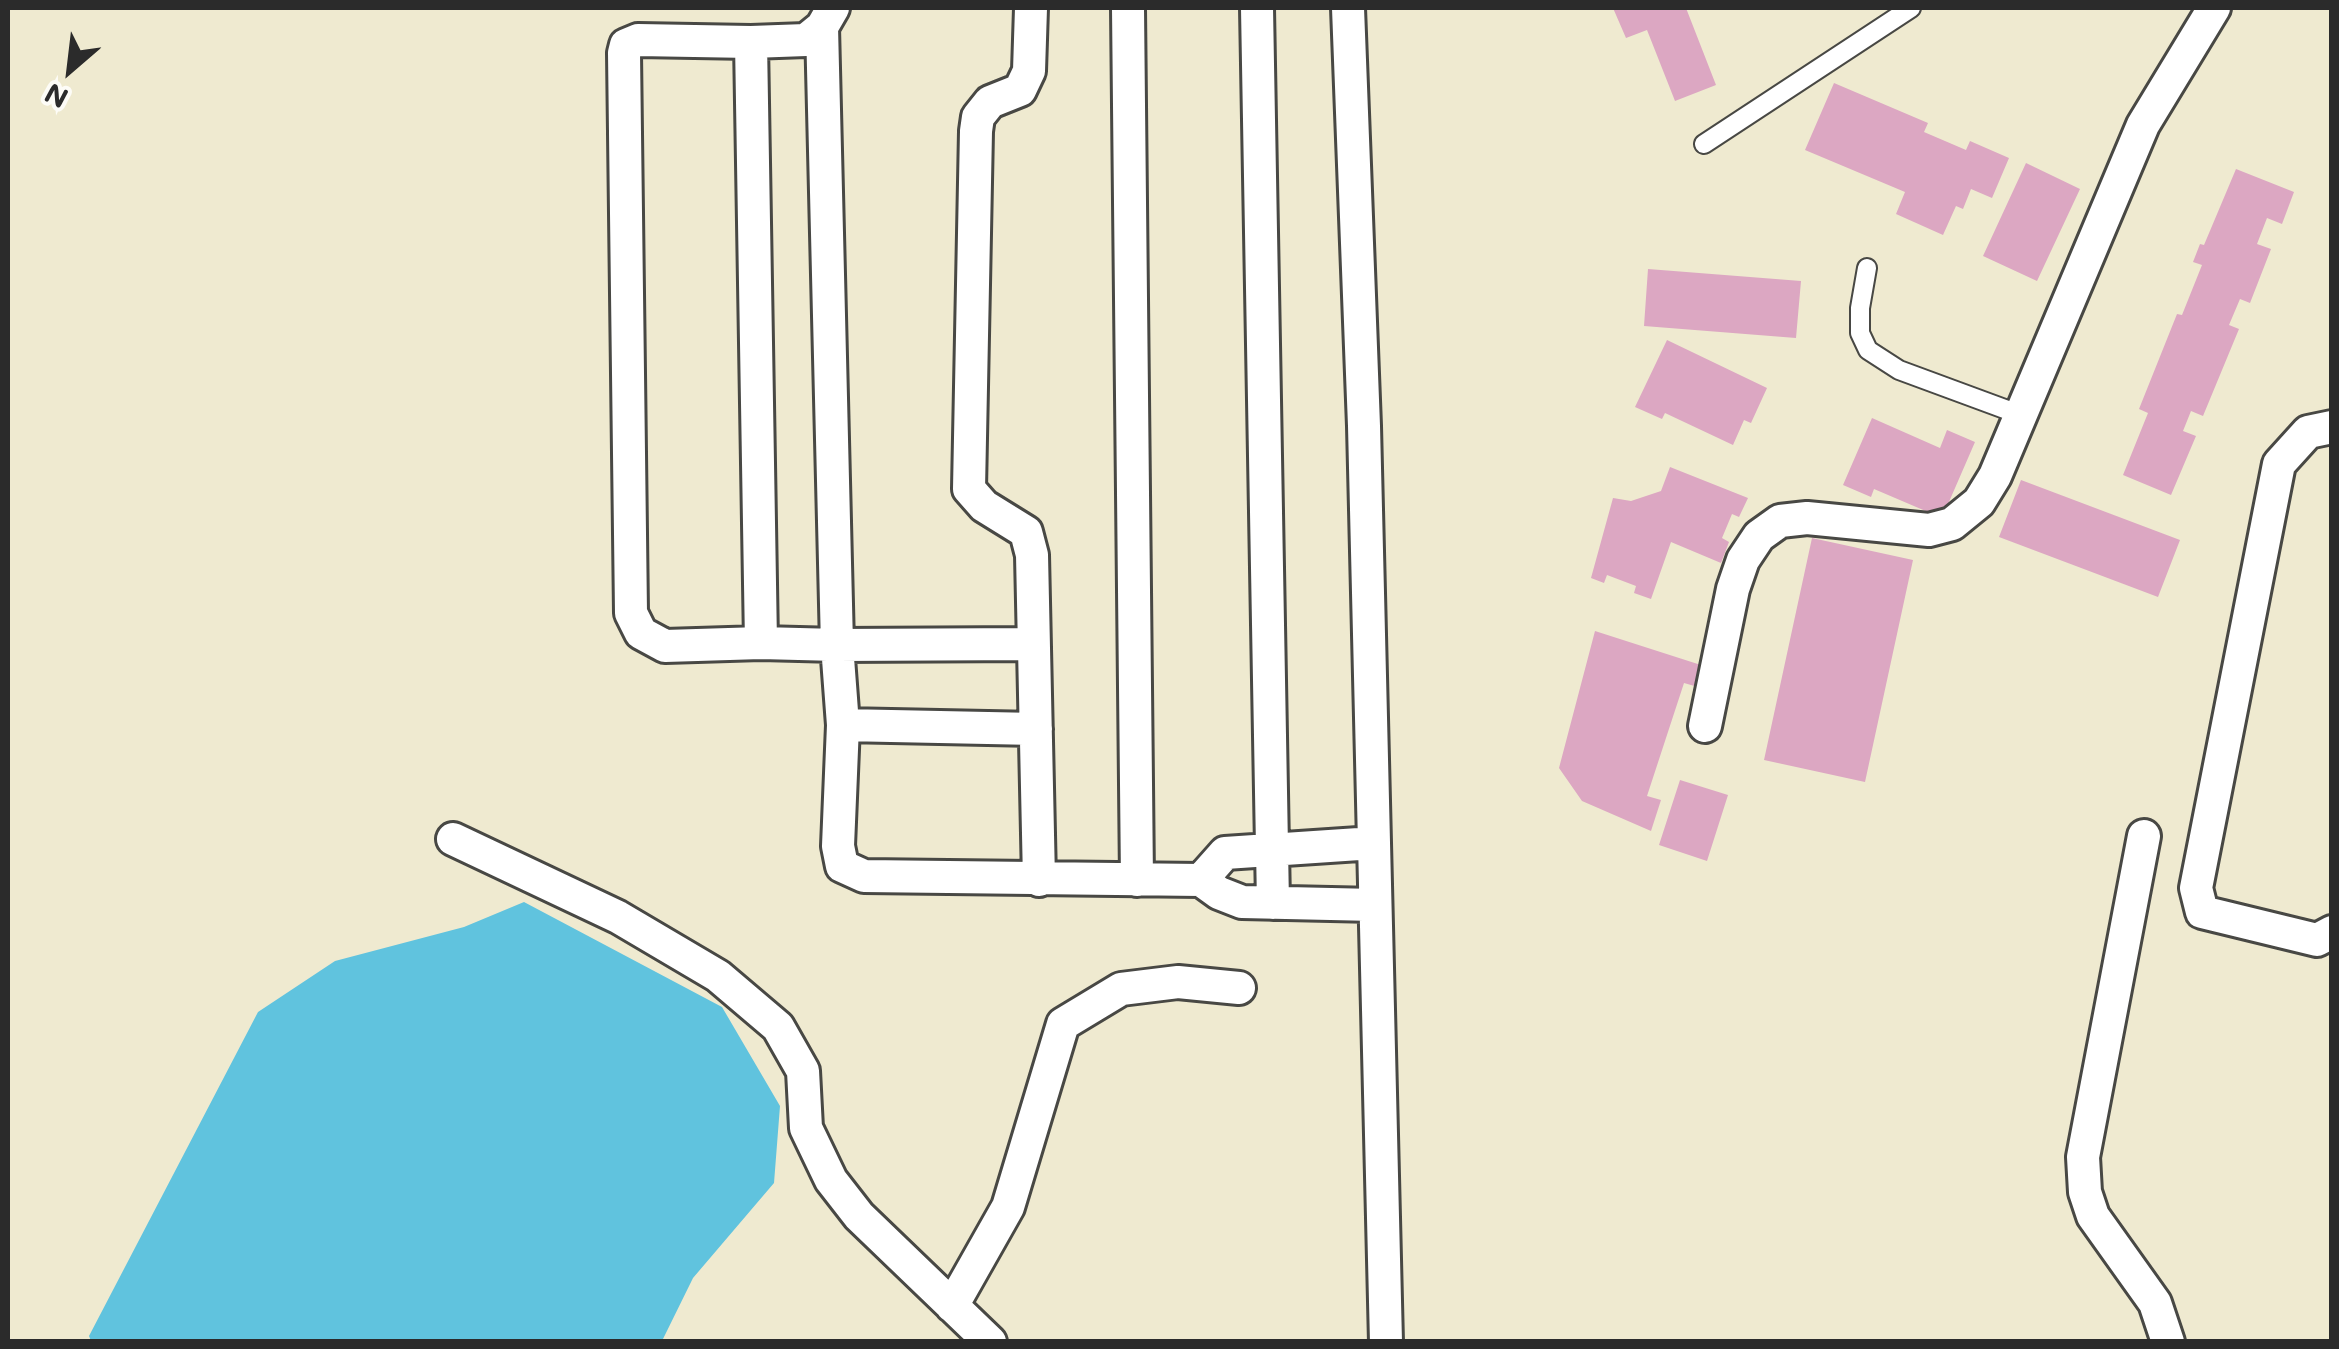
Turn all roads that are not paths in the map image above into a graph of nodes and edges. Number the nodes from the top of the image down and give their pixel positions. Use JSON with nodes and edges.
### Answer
{"nodes":[{"id":1,"x":1030,"y":8,"type":"edge"},
{"id":2,"x":1128,"y":8,"type":"edge"},
{"id":3,"x":1257,"y":8,"type":"edge"},
{"id":4,"x":1348,"y":8,"type":"edge"},
{"id":5,"x":1911,"y":8,"type":"edge"},
{"id":6,"x":2214,"y":8,"type":"edge"},
{"id":7,"x":828,"y":17,"type":"edge"},
{"id":8,"x":751,"y":42,"type":"junction"},
{"id":9,"x":1704,"y":144,"type":"dead end"},
{"id":10,"x":1868,"y":268,"type":"dead end"},
{"id":11,"x":2021,"y":415,"type":"junction"},
{"id":12,"x":2332,"y":427,"type":"edge"},
{"id":13,"x":761,"y":643,"type":"junction"},
{"id":14,"x":1033,"y":644,"type":"junction"},
{"id":15,"x":837,"y":645,"type":"junction"},
{"id":16,"x":842,"y":725,"type":"junction"},
{"id":17,"x":1705,"y":726,"type":"dead end"},
{"id":18,"x":1036,"y":729,"type":"junction"},
{"id":19,"x":2144,"y":836,"type":"dead end"},
{"id":20,"x":453,"y":839,"type":"dead end"},
{"id":21,"x":1374,"y":843,"type":"junction"},
{"id":22,"x":1270,"y":848,"type":"junction"},
{"id":23,"x":1039,"y":880,"type":"junction"},
{"id":24,"x":1137,"y":880,"type":"junction"},
{"id":25,"x":1201,"y":880,"type":"junction"},
{"id":26,"x":1273,"y":902,"type":"junction"},
{"id":27,"x":1376,"y":905,"type":"junction"},
{"id":28,"x":2332,"y":932,"type":"edge"},
{"id":29,"x":1240,"y":988,"type":"dead end"},
{"id":30,"x":952,"y":1306,"type":"junction"},
{"id":31,"x":990,"y":1342,"type":"edge"},
{"id":32,"x":1386,"y":1342,"type":"edge"},
{"id":33,"x":2168,"y":1342,"type":"edge"}],
"edges":[{"from":1,"to":14,"type":"street"},
{"from":2,"to":24,"type":"street"},
{"from":3,"to":22,"type":"street"},
{"from":4,"to":21,"type":"street"},
{"from":5,"to":9,"type":"lane"},
{"from":6,"to":11,"type":"street"},
{"from":7,"to":8,"type":"street"},
{"from":7,"to":15,"type":"street"},
{"from":8,"to":13,"type":"street"},
{"from":8,"to":13,"type":"street"},
{"from":10,"to":11,"type":"lane"},
{"from":11,"to":17,"type":"street"},
{"from":12,"to":28,"type":"street"},
{"from":13,"to":15,"type":"street"},
{"from":14,"to":15,"type":"street"},
{"from":14,"to":18,"type":"street"},
{"from":15,"to":16,"type":"street"},
{"from":16,"to":18,"type":"street"},
{"from":16,"to":23,"type":"street"},
{"from":18,"to":23,"type":"street"},
{"from":19,"to":33,"type":"street"},
{"from":20,"to":30,"type":"street"},
{"from":21,"to":22,"type":"street"},
{"from":21,"to":27,"type":"street"},
{"from":22,"to":25,"type":"street"},
{"from":22,"to":26,"type":"street"},
{"from":23,"to":24,"type":"street"},
{"from":24,"to":25,"type":"street"},
{"from":25,"to":26,"type":"street"},
{"from":26,"to":27,"type":"street"},
{"from":27,"to":32,"type":"street"},
{"from":29,"to":30,"type":"street"},
{"from":30,"to":31,"type":"street"}]}
